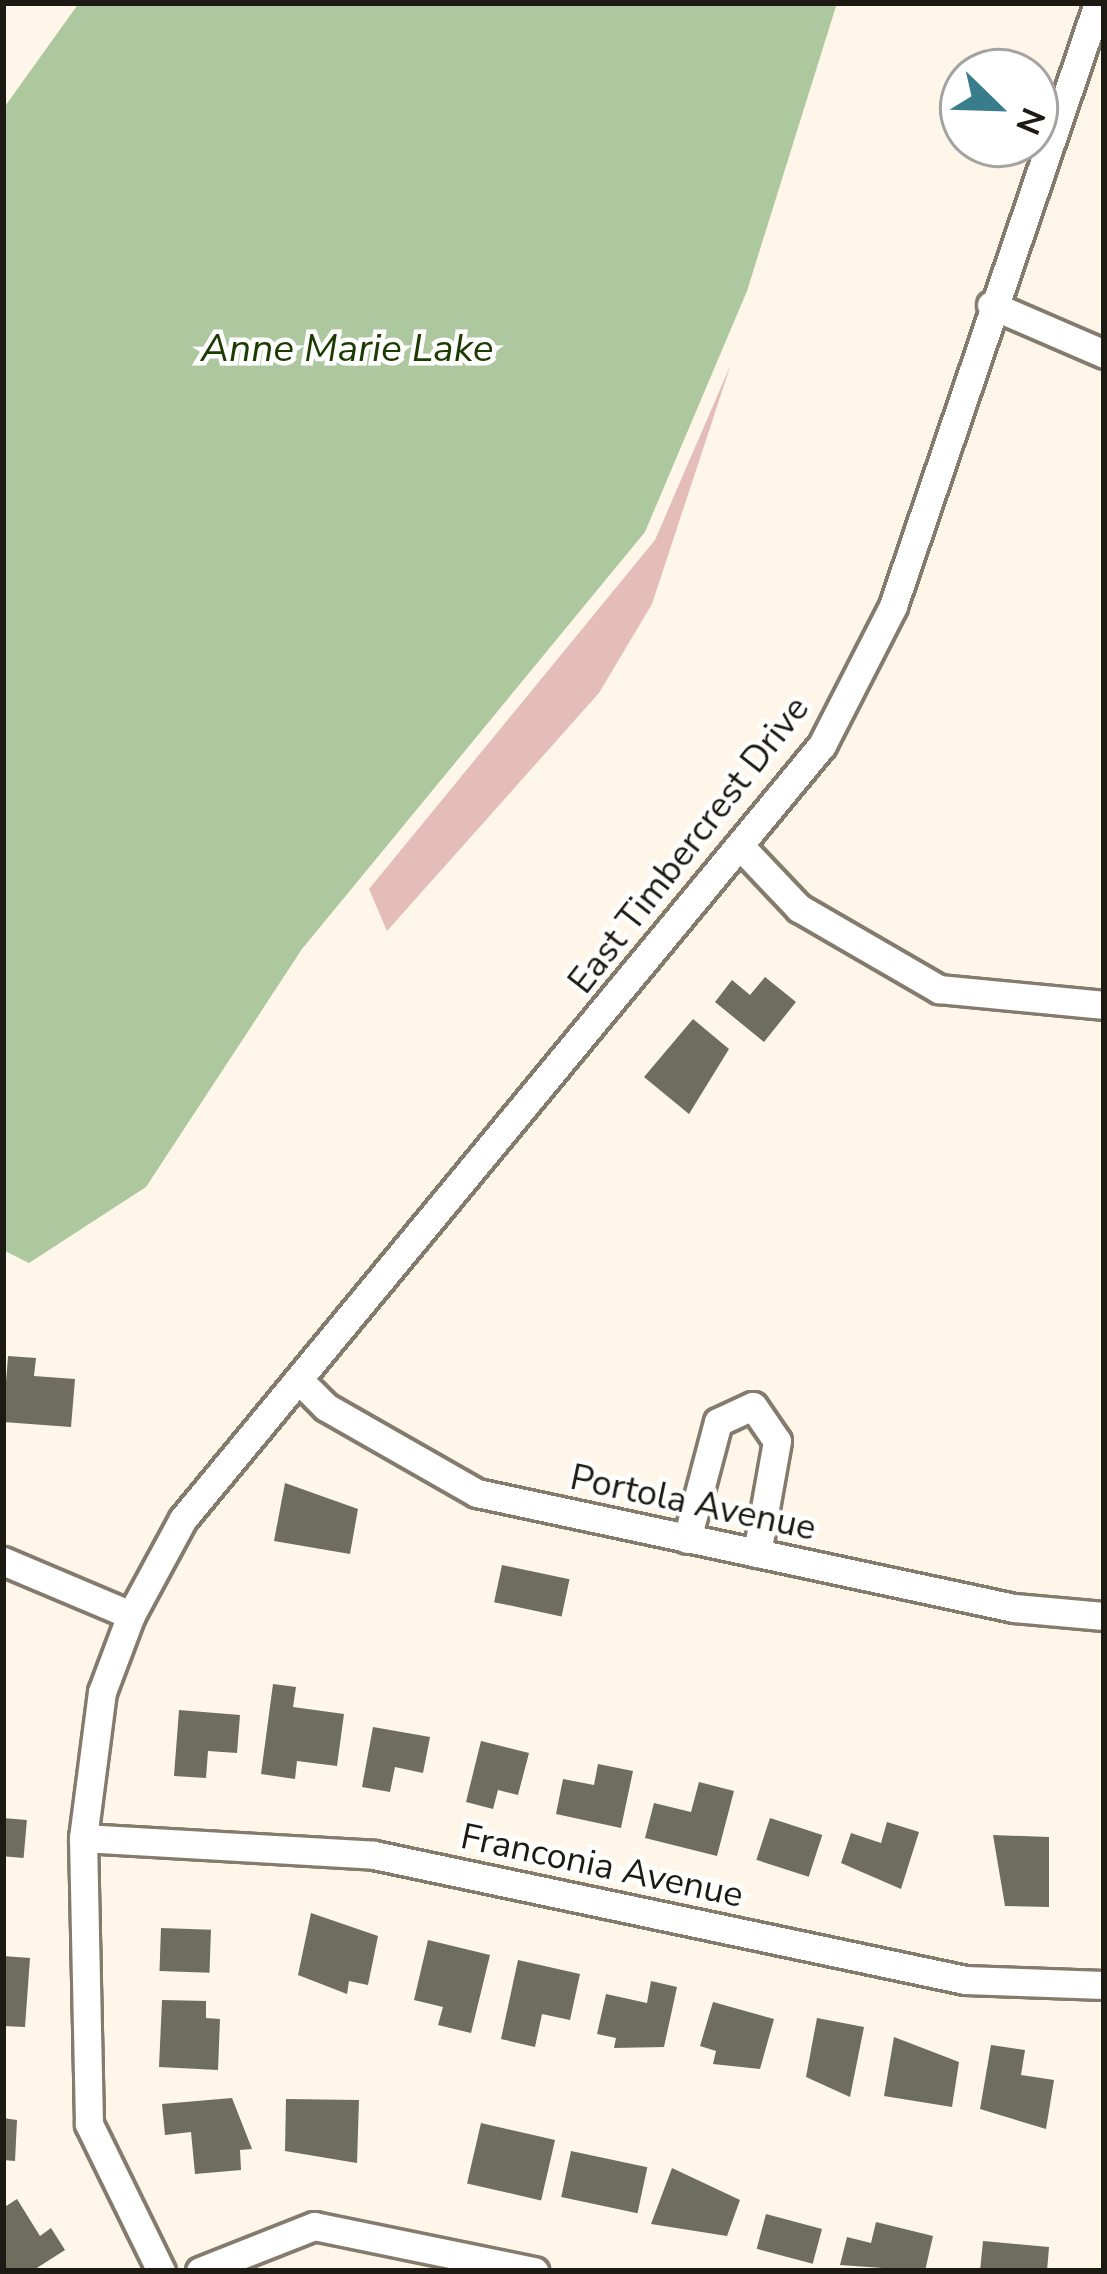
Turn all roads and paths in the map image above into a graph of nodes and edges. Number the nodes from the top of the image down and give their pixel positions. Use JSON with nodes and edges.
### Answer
{"nodes":[{"id":1,"x":1098,"y":3,"type":"edge"},
{"id":2,"x":991,"y":305,"type":"junction"},
{"id":3,"x":1104,"y":354,"type":"edge"},
{"id":4,"x":742,"y":848,"type":"junction"},
{"id":5,"x":1104,"y":1005,"type":"edge"},
{"id":6,"x":299,"y":1380,"type":"junction"},
{"id":7,"x":687,"y":1539,"type":"junction"},
{"id":8,"x":757,"y":1553,"type":"junction"},
{"id":9,"x":3,"y":1561,"type":"edge"},
{"id":10,"x":131,"y":1615,"type":"junction"},
{"id":11,"x":1104,"y":1616,"type":"edge"},
{"id":12,"x":83,"y":1838,"type":"junction"},
{"id":13,"x":1104,"y":1985,"type":"edge"},
{"id":14,"x":161,"y":2271,"type":"edge"},
{"id":15,"x":200,"y":2271,"type":"edge"},
{"id":16,"x":534,"y":2271,"type":"edge"}],
"edges":[{"from":1,"to":2,"type":"street","name":"East Timbercrest Drive"},
{"from":2,"to":3,"type":"street"},
{"from":2,"to":4,"type":"street","name":"East Timbercrest Drive"},
{"from":4,"to":5,"type":"street"},
{"from":4,"to":6,"type":"street","name":"East Timbercrest Drive"},
{"from":6,"to":7,"type":"street","name":"Portola Avenue"},
{"from":6,"to":10,"type":"street","name":"East Timbercrest Drive"},
{"from":7,"to":8,"type":"street","name":"Portola Avenue"},
{"from":7,"to":8,"type":"street"},
{"from":8,"to":11,"type":"street","name":"Portola Avenue"},
{"from":9,"to":10,"type":"street"},
{"from":10,"to":12,"type":"street","name":"East Timbercrest Drive"},
{"from":12,"to":13,"type":"street","name":"Franconia Avenue"},
{"from":12,"to":14,"type":"street","name":"East Timbercrest Drive"},
{"from":15,"to":16,"type":"street"}]}
